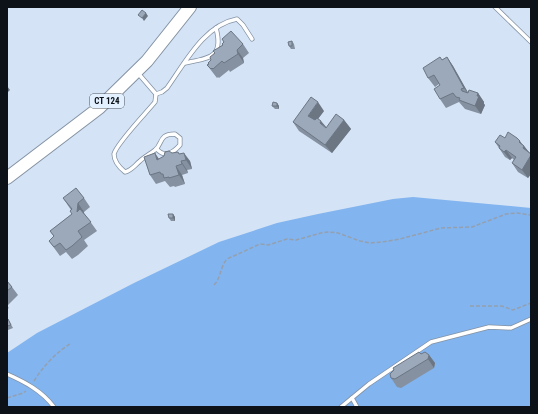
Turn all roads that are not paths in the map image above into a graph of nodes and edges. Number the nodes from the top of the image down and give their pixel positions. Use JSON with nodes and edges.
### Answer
{"nodes":[{"id":1,"x":190,"y":7,"type":"edge"},
{"id":2,"x":495,"y":7,"type":"edge"},
{"id":3,"x":216,"y":28,"type":"junction"},
{"id":4,"x":252,"y":40,"type":"dead end"},
{"id":5,"x":531,"y":42,"type":"edge"},
{"id":6,"x":185,"y":63,"type":"junction"},
{"id":7,"x":137,"y":71,"type":"junction"},
{"id":8,"x":156,"y":94,"type":"junction"},
{"id":9,"x":157,"y":149,"type":"junction"},
{"id":10,"x":7,"y":178,"type":"edge"},
{"id":11,"x":530,"y":319,"type":"edge"},
{"id":12,"x":531,"y":325,"type":"edge"},
{"id":13,"x":7,"y":374,"type":"edge"},
{"id":14,"x":352,"y":398,"type":"junction"},
{"id":15,"x":54,"y":407,"type":"edge"},
{"id":16,"x":341,"y":407,"type":"edge"},
{"id":17,"x":357,"y":407,"type":"edge"}],
"edges":[{"from":1,"to":7,"type":"main road","number":"CT 124"},
{"from":2,"to":5,"type":"lane"},
{"from":3,"to":4,"type":"lane"},
{"from":3,"to":6,"type":"lane"},
{"from":3,"to":6,"type":"lane"},
{"from":6,"to":8,"type":"lane"},
{"from":7,"to":8,"type":"lane"},
{"from":7,"to":10,"type":"main road","number":"CT 124"},
{"from":8,"to":9,"type":"lane"},
{"from":9,"to":9,"type":"lane"},
{"from":11,"to":12,"type":"lane"},
{"from":11,"to":14,"type":"lane"},
{"from":13,"to":15,"type":"lane"},
{"from":14,"to":16,"type":"lane"},
{"from":14,"to":17,"type":"lane"}]}
